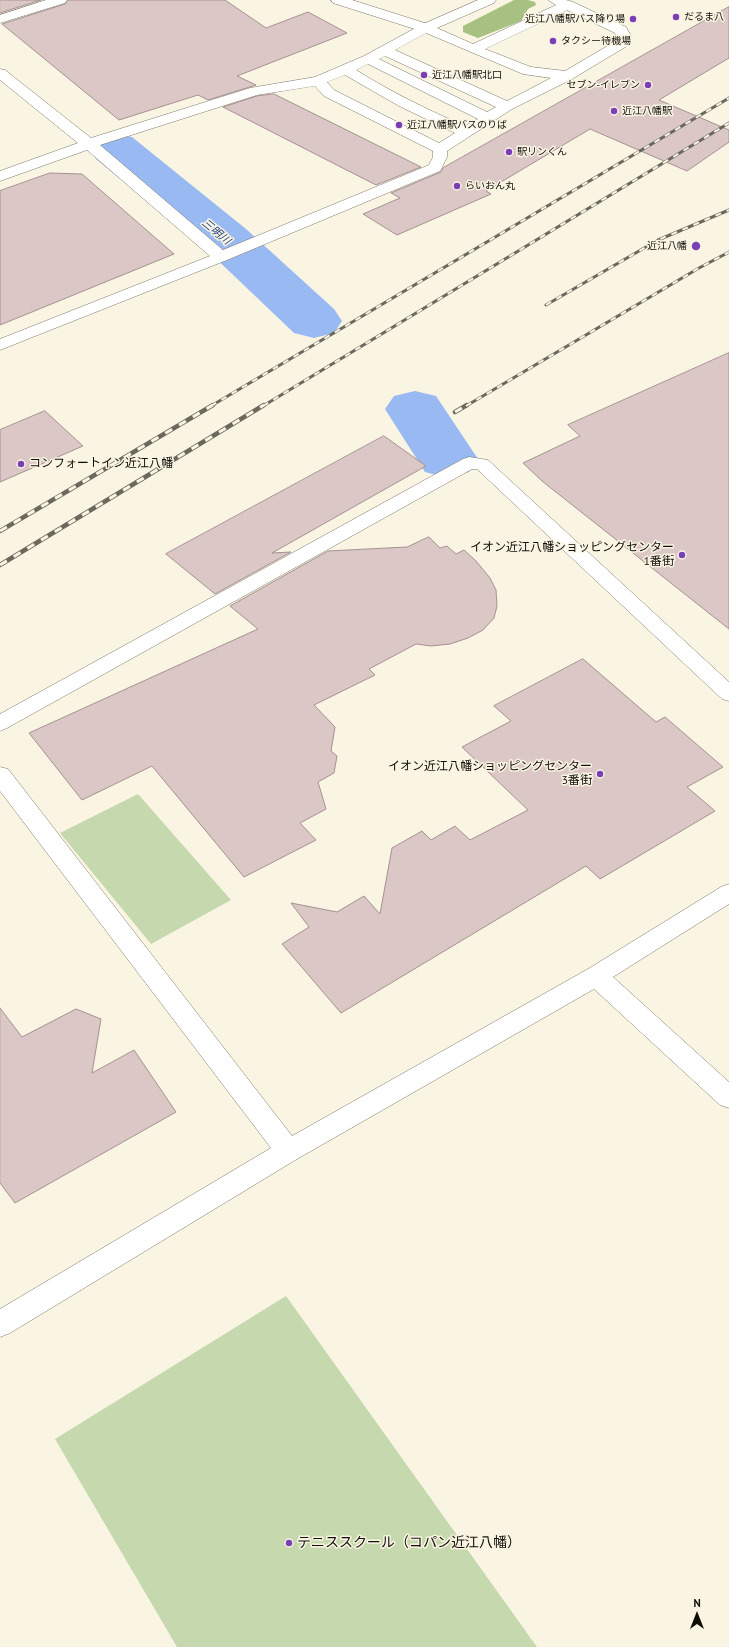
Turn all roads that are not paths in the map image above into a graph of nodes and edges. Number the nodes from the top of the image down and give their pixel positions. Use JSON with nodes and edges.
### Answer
{"nodes":[{"id":1,"x":60,"y":0,"type":"edge"},
{"id":2,"x":338,"y":0,"type":"edge"},
{"id":3,"x":489,"y":0,"type":"edge"},
{"id":4,"x":562,"y":2,"type":"edge"},
{"id":5,"x":0,"y":18,"type":"edge"},
{"id":6,"x":426,"y":28,"type":"junction"},
{"id":7,"x":473,"y":49,"type":"junction"},
{"id":8,"x":385,"y":51,"type":"junction"},
{"id":9,"x":369,"y":59,"type":"junction"},
{"id":10,"x":346,"y":69,"type":"junction"},
{"id":11,"x":0,"y":73,"type":"edge"},
{"id":12,"x":567,"y":76,"type":"junction"},
{"id":13,"x":318,"y":80,"type":"junction"},
{"id":14,"x":507,"y":106,"type":"junction"},
{"id":15,"x":488,"y":118,"type":"junction"},
{"id":16,"x":466,"y":132,"type":"junction"},
{"id":17,"x":89,"y":144,"type":"junction"},
{"id":18,"x":440,"y":149,"type":"junction"},
{"id":19,"x":0,"y":176,"type":"edge"},
{"id":20,"x":225,"y":255,"type":"junction"},
{"id":21,"x":0,"y":345,"type":"edge"},
{"id":22,"x":729,"y":694,"type":"edge"},
{"id":23,"x":0,"y":723,"type":"edge"},
{"id":24,"x":0,"y":775,"type":"edge"},
{"id":25,"x":729,"y":893,"type":"edge"},
{"id":26,"x":596,"y":976,"type":"junction"},
{"id":27,"x":729,"y":1097,"type":"edge"},
{"id":28,"x":288,"y":1151,"type":"junction"},
{"id":29,"x":0,"y":1324,"type":"edge"}],
"edges":[{"from":1,"to":5,"type":"street"},
{"from":2,"to":6,"type":"street"},
{"from":3,"to":6,"type":"street"},
{"from":4,"to":7,"type":"street"},
{"from":4,"to":12,"type":"street"},
{"from":6,"to":7,"type":"street"},
{"from":6,"to":8,"type":"street"},
{"from":7,"to":12,"type":"street"},
{"from":8,"to":9,"type":"street"},
{"from":8,"to":14,"type":"street"},
{"from":9,"to":10,"type":"street"},
{"from":9,"to":15,"type":"street"},
{"from":10,"to":13,"type":"street"},
{"from":10,"to":16,"type":"street"},
{"from":11,"to":17,"type":"street"},
{"from":12,"to":14,"type":"street"},
{"from":13,"to":17,"type":"street"},
{"from":13,"to":18,"type":"street"},
{"from":14,"to":15,"type":"street"},
{"from":15,"to":16,"type":"street"},
{"from":16,"to":18,"type":"street"},
{"from":17,"to":19,"type":"street"},
{"from":17,"to":20,"type":"street"},
{"from":18,"to":20,"type":"street"},
{"from":20,"to":21,"type":"street"},
{"from":22,"to":23,"type":"street"},
{"from":24,"to":28,"type":"street"},
{"from":25,"to":26,"type":"street"},
{"from":26,"to":27,"type":"street"},
{"from":26,"to":28,"type":"street"},
{"from":28,"to":29,"type":"street"}]}
